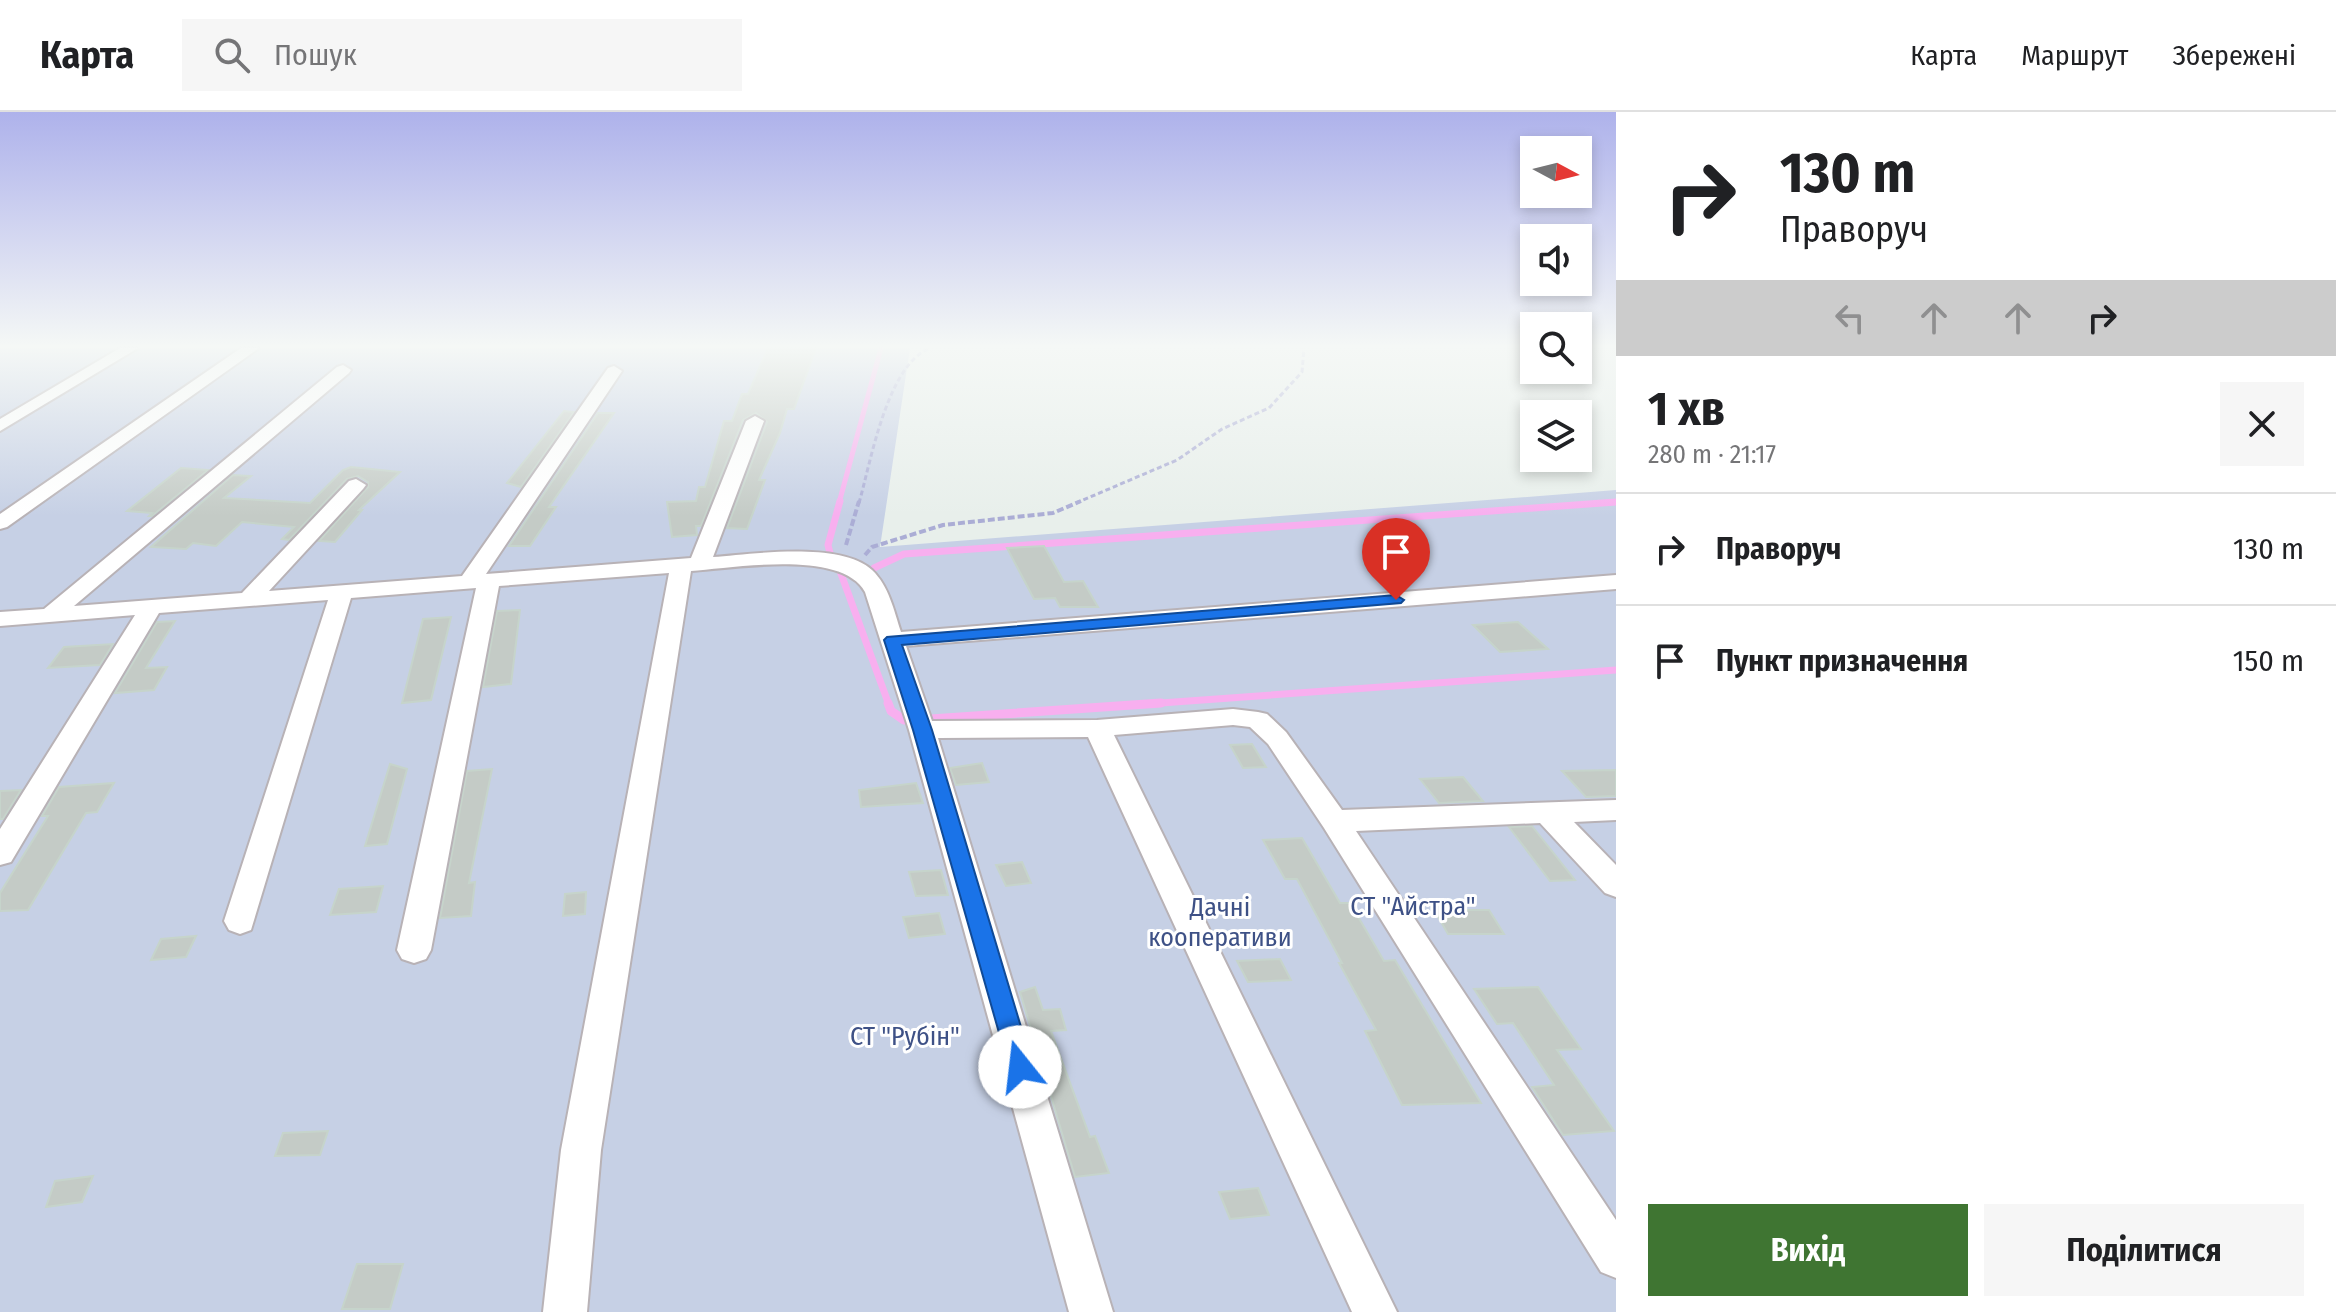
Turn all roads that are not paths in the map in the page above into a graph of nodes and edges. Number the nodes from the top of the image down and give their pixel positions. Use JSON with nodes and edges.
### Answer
{"nodes":[{"id":1,"x":37,"y":404,"type":"edge"},
{"id":2,"x":171,"y":404,"type":"edge"},
{"id":3,"x":302,"y":404,"type":"edge"},
{"id":4,"x":593,"y":404,"type":"edge"},
{"id":5,"x":755,"y":421,"type":"dead end"},
{"id":6,"x":0,"y":426,"type":"edge"},
{"id":7,"x":356,"y":485,"type":"dead end"},
{"id":8,"x":0,"y":523,"type":"edge"},
{"id":9,"x":690,"y":565,"type":"junction"},
{"id":10,"x":480,"y":581,"type":"junction"},
{"id":11,"x":1616,"y":582,"type":"edge"},
{"id":12,"x":342,"y":592,"type":"junction"},
{"id":13,"x":248,"y":600,"type":"junction"},
{"id":14,"x":151,"y":608,"type":"junction"},
{"id":15,"x":50,"y":615,"type":"junction"},
{"id":16,"x":0,"y":619,"type":"edge"},
{"id":17,"x":893,"y":640,"type":"junction"},
{"id":18,"x":1097,"y":728,"type":"junction"},
{"id":19,"x":922,"y":730,"type":"junction"},
{"id":20,"x":1616,"y":810,"type":"edge"},
{"id":21,"x":1548,"y":813,"type":"junction"},
{"id":22,"x":1334,"y":821,"type":"junction"},
{"id":23,"x":0,"y":854,"type":"edge"},
{"id":24,"x":1616,"y":885,"type":"edge"},
{"id":25,"x":240,"y":921,"type":"dead end"},
{"id":26,"x":414,"y":950,"type":"dead end"},
{"id":27,"x":1616,"y":1257,"type":"edge"},
{"id":28,"x":565,"y":1312,"type":"edge"},
{"id":29,"x":1091,"y":1312,"type":"edge"},
{"id":30,"x":1375,"y":1312,"type":"edge"}],
"edges":[{"from":1,"to":6,"type":"street"},
{"from":2,"to":8,"type":"street"},
{"from":3,"to":15,"type":"street"},
{"from":4,"to":10,"type":"street"},
{"from":5,"to":9,"type":"street"},
{"from":7,"to":13,"type":"street"},
{"from":9,"to":10,"type":"street"},
{"from":9,"to":17,"type":"street"},
{"from":9,"to":28,"type":"street"},
{"from":10,"to":12,"type":"street"},
{"from":10,"to":26,"type":"street"},
{"from":11,"to":17,"type":"street"},
{"from":12,"to":13,"type":"street"},
{"from":12,"to":25,"type":"street"},
{"from":13,"to":14,"type":"street"},
{"from":14,"to":15,"type":"street"},
{"from":14,"to":23,"type":"street"},
{"from":15,"to":16,"type":"street"},
{"from":17,"to":19,"type":"street"},
{"from":18,"to":19,"type":"street"},
{"from":18,"to":22,"type":"street"},
{"from":18,"to":30,"type":"street"},
{"from":19,"to":29,"type":"street"},
{"from":20,"to":21,"type":"street"},
{"from":21,"to":22,"type":"street"},
{"from":21,"to":24,"type":"street"},
{"from":22,"to":27,"type":"street"}]}
